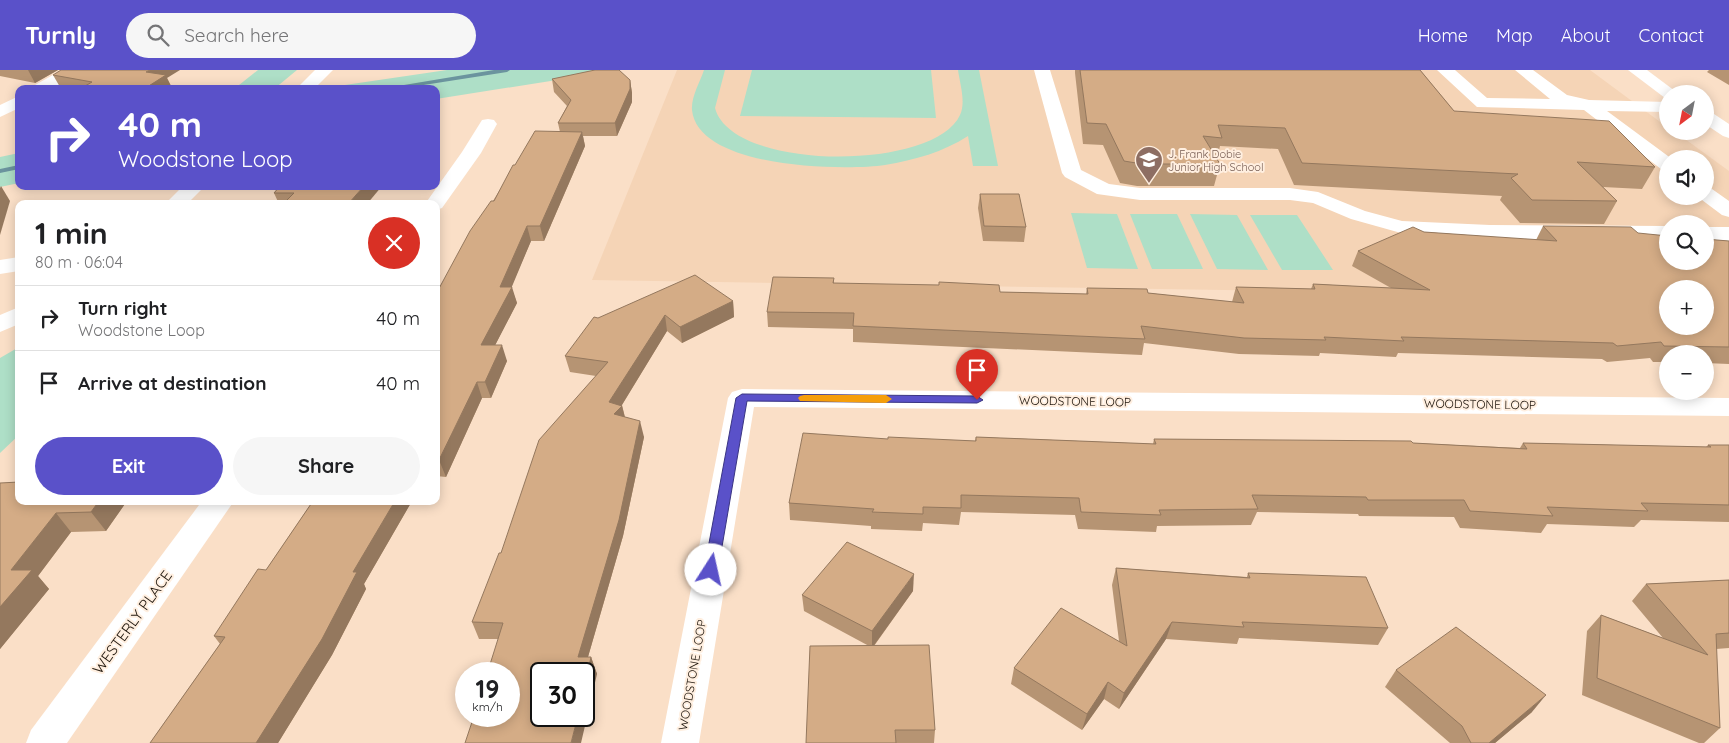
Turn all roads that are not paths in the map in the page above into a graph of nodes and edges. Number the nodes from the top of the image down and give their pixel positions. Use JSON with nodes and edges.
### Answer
{"nodes":[{"id":1,"x":74,"y":70,"type":"edge"},
{"id":2,"x":325,"y":70,"type":"edge"},
{"id":3,"x":1042,"y":70,"type":"edge"},
{"id":4,"x":1445,"y":70,"type":"edge"},
{"id":5,"x":1523,"y":70,"type":"edge"},
{"id":6,"x":1636,"y":70,"type":"edge"},
{"id":7,"x":48,"y":85,"type":"edge"},
{"id":8,"x":308,"y":85,"type":"edge"},
{"id":9,"x":1659,"y":86,"type":"edge"},
{"id":10,"x":15,"y":103,"type":"edge"},
{"id":11,"x":1588,"y":105,"type":"junction"},
{"id":12,"x":1659,"y":107,"type":"edge"},
{"id":13,"x":0,"y":112,"type":"edge"},
{"id":14,"x":1714,"y":122,"type":"edge"},
{"id":15,"x":488,"y":124,"type":"dead end"},
{"id":16,"x":1729,"y":132,"type":"edge"},
{"id":17,"x":1659,"y":158,"type":"edge"},
{"id":18,"x":191,"y":190,"type":"edge"},
{"id":19,"x":179,"y":200,"type":"edge"},
{"id":20,"x":437,"y":200,"type":"edge"},
{"id":21,"x":1714,"y":201,"type":"edge"},
{"id":22,"x":1729,"y":212,"type":"edge"},
{"id":23,"x":1659,"y":233,"type":"edge"},
{"id":24,"x":1714,"y":234,"type":"edge"},
{"id":25,"x":1729,"y":234,"type":"edge"},
{"id":26,"x":15,"y":265,"type":"edge"},
{"id":27,"x":0,"y":267,"type":"edge"},
{"id":28,"x":15,"y":316,"type":"edge"},
{"id":29,"x":0,"y":325,"type":"edge"},
{"id":30,"x":1729,"y":407,"type":"edge"},
{"id":31,"x":217,"y":505,"type":"edge"},
{"id":32,"x":45,"y":743,"type":"edge"},
{"id":33,"x":680,"y":743,"type":"edge"}],
"edges":[{"from":1,"to":7,"type":"street"},
{"from":2,"to":8,"type":"street"},
{"from":3,"to":23,"type":"street"},
{"from":4,"to":11,"type":"street"},
{"from":5,"to":11,"type":"street"},
{"from":6,"to":9,"type":"street"},
{"from":10,"to":13,"type":"street"},
{"from":11,"to":12,"type":"street"},
{"from":11,"to":17,"type":"street"},
{"from":14,"to":16,"type":"street"},
{"from":15,"to":20,"type":"street"},
{"from":18,"to":19,"type":"street"},
{"from":21,"to":22,"type":"street"},
{"from":24,"to":25,"type":"street"},
{"from":26,"to":27,"type":"street"},
{"from":28,"to":29,"type":"street"},
{"from":30,"to":33,"type":"street","name":"WOODSTONE LOOP"},
{"from":31,"to":32,"type":"street","name":"WESTERLY PLACE"}]}
